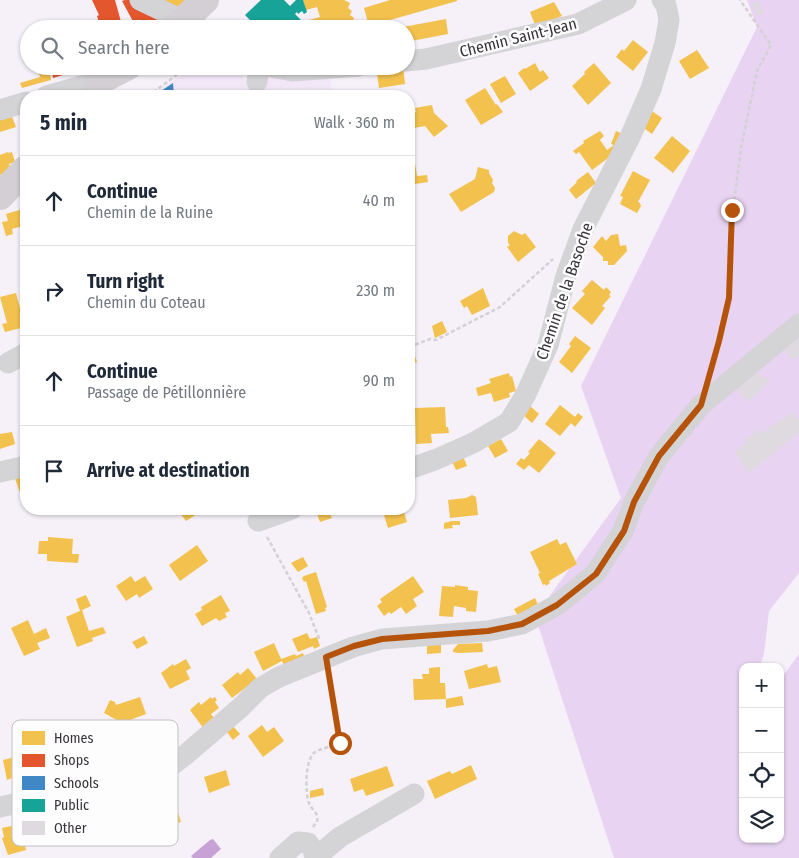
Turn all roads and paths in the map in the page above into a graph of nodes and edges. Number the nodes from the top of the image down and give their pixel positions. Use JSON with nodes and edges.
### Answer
{"nodes":[{"id":1,"x":140,"y":0,"type":"edge"},
{"id":2,"x":205,"y":0,"type":"edge"},
{"id":3,"x":626,"y":0,"type":"edge"},
{"id":4,"x":662,"y":0,"type":"edge"},
{"id":5,"x":740,"y":0,"type":"edge"},
{"id":6,"x":175,"y":20,"type":"edge"},
{"id":7,"x":190,"y":20,"type":"edge"},
{"id":8,"x":415,"y":60,"type":"edge"},
{"id":9,"x":115,"y":75,"type":"edge"},
{"id":10,"x":177,"y":75,"type":"edge"},
{"id":11,"x":97,"y":88,"type":"edge"},
{"id":12,"x":84,"y":90,"type":"edge"},
{"id":13,"x":156,"y":90,"type":"edge"},
{"id":14,"x":20,"y":104,"type":"edge"},
{"id":15,"x":0,"y":110,"type":"edge"},
{"id":16,"x":20,"y":175,"type":"edge"},
{"id":17,"x":0,"y":196,"type":"edge"},
{"id":18,"x":555,"y":257,"type":"dead end"},
{"id":19,"x":799,"y":324,"type":"edge"},
{"id":20,"x":415,"y":345,"type":"edge"},
{"id":21,"x":701,"y":405,"type":"junction"},
{"id":22,"x":415,"y":466,"type":"edge"},
{"id":23,"x":20,"y":467,"type":"edge"},
{"id":24,"x":0,"y":472,"type":"edge"},
{"id":25,"x":275,"y":515,"type":"edge"},
{"id":26,"x":258,"y":521,"type":"joint"},
{"id":27,"x":314,"y":626,"type":"dead end"},
{"id":28,"x":326,"y":657,"type":"junction"},
{"id":29,"x":178,"y":761,"type":"edge"},
{"id":30,"x":414,"y":794,"type":"dead end"},
{"id":31,"x":312,"y":830,"type":"dead end"},
{"id":32,"x":280,"y":858,"type":"edge"},
{"id":33,"x":315,"y":858,"type":"edge"}],
"edges":[{"from":1,"to":6,"type":"street"},
{"from":2,"to":7,"type":"main road"},
{"from":3,"to":8,"type":"street","name":"Chemin Saint-Jean"},
{"from":4,"to":22,"type":"street","name":"Chemin de la Basoche"},
{"from":5,"to":21,"type":"path"},
{"from":9,"to":11,"type":"main road"},
{"from":10,"to":13,"type":"path"},
{"from":11,"to":12,"type":"street"},
{"from":14,"to":15,"type":"street"},
{"from":16,"to":17,"type":"main road"},
{"from":18,"to":20,"type":"path"},
{"from":19,"to":21,"type":"street"},
{"from":21,"to":28,"type":"street"},
{"from":23,"to":24,"type":"street"},
{"from":25,"to":26,"type":"street"},
{"from":26,"to":27,"type":"path"},
{"from":28,"to":29,"type":"street"},
{"from":28,"to":31,"type":"path"},
{"from":30,"to":33,"type":"street"},
{"from":32,"to":33,"type":"street"}]}
